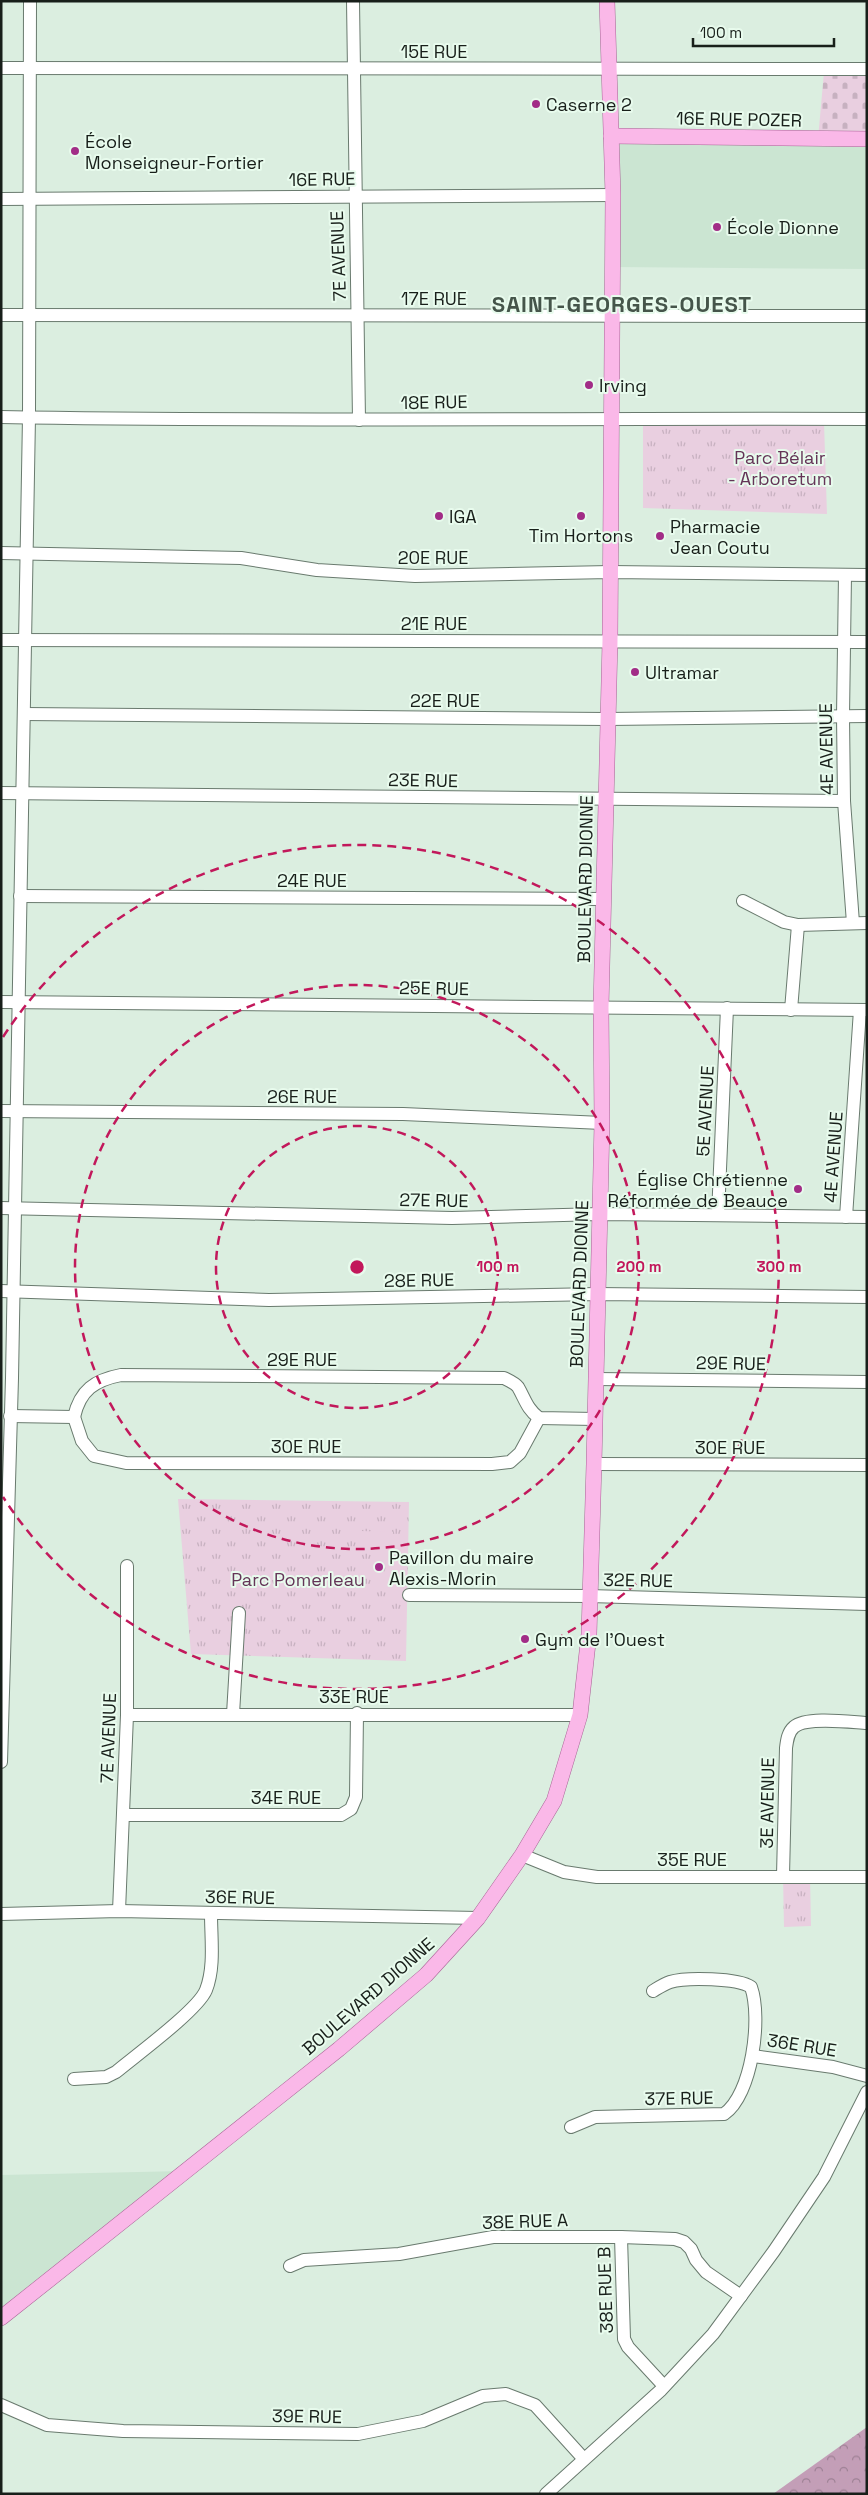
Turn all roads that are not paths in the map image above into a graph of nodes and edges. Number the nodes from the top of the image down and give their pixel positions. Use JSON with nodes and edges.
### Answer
{"nodes":[{"id":1,"x":30,"y":1,"type":"edge"},
{"id":2,"x":353,"y":1,"type":"edge"},
{"id":3,"x":606,"y":1,"type":"edge"},
{"id":4,"x":607,"y":67,"type":"junction"},
{"id":5,"x":1,"y":68,"type":"edge"},
{"id":6,"x":30,"y":68,"type":"junction"},
{"id":7,"x":353,"y":69,"type":"junction"},
{"id":8,"x":867,"y":69,"type":"edge"},
{"id":9,"x":611,"y":136,"type":"junction"},
{"id":10,"x":867,"y":139,"type":"edge"},
{"id":11,"x":613,"y":195,"type":"junction"},
{"id":12,"x":354,"y":196,"type":"junction"},
{"id":13,"x":1,"y":199,"type":"edge"},
{"id":14,"x":28,"y":199,"type":"junction"},
{"id":15,"x":1,"y":314,"type":"edge"},
{"id":16,"x":31,"y":315,"type":"junction"},
{"id":17,"x":358,"y":316,"type":"junction"},
{"id":18,"x":613,"y":316,"type":"junction"},
{"id":19,"x":867,"y":316,"type":"edge"},
{"id":20,"x":1,"y":417,"type":"edge"},
{"id":21,"x":29,"y":417,"type":"junction"},
{"id":22,"x":613,"y":418,"type":"junction"},
{"id":23,"x":867,"y":419,"type":"edge"},
{"id":24,"x":359,"y":420,"type":"junction"},
{"id":25,"x":1,"y":553,"type":"edge"},
{"id":26,"x":27,"y":553,"type":"junction"},
{"id":27,"x":610,"y":572,"type":"junction"},
{"id":28,"x":845,"y":575,"type":"junction"},
{"id":29,"x":867,"y":575,"type":"edge"},
{"id":30,"x":1,"y":640,"type":"edge"},
{"id":31,"x":25,"y":640,"type":"junction"},
{"id":32,"x":610,"y":641,"type":"junction"},
{"id":33,"x":844,"y":642,"type":"junction"},
{"id":34,"x":867,"y":642,"type":"edge"},
{"id":35,"x":24,"y":714,"type":"junction"},
{"id":36,"x":843,"y":716,"type":"junction"},
{"id":37,"x":867,"y":716,"type":"edge"},
{"id":38,"x":607,"y":719,"type":"junction"},
{"id":39,"x":1,"y":793,"type":"edge"},
{"id":40,"x":22,"y":793,"type":"junction"},
{"id":41,"x":605,"y":799,"type":"junction"},
{"id":42,"x":844,"y":801,"type":"junction"},
{"id":43,"x":20,"y":896,"type":"junction"},
{"id":44,"x":603,"y":900,"type":"junction"},
{"id":45,"x":743,"y":901,"type":"dead end"},
{"id":46,"x":853,"y":923,"type":"junction"},
{"id":47,"x":867,"y":923,"type":"edge"},
{"id":48,"x":798,"y":925,"type":"junction"},
{"id":49,"x":1,"y":1002,"type":"edge"},
{"id":50,"x":18,"y":1002,"type":"junction"},
{"id":51,"x":601,"y":1007,"type":"junction"},
{"id":52,"x":727,"y":1008,"type":"junction"},
{"id":53,"x":791,"y":1010,"type":"junction"},
{"id":54,"x":863,"y":1010,"type":"edge"},
{"id":55,"x":1,"y":1111,"type":"edge"},
{"id":56,"x":16,"y":1111,"type":"junction"},
{"id":57,"x":602,"y":1123,"type":"junction"},
{"id":58,"x":1,"y":1208,"type":"edge"},
{"id":59,"x":15,"y":1208,"type":"junction"},
{"id":60,"x":600,"y":1214,"type":"junction"},
{"id":61,"x":718,"y":1215,"type":"junction"},
{"id":62,"x":846,"y":1217,"type":"junction"},
{"id":63,"x":867,"y":1217,"type":"edge"},
{"id":64,"x":7,"y":1291,"type":"edge"},
{"id":65,"x":597,"y":1294,"type":"junction"},
{"id":66,"x":867,"y":1297,"type":"edge"},
{"id":67,"x":6,"y":1377,"type":"edge"},
{"id":68,"x":595,"y":1379,"type":"junction"},
{"id":69,"x":867,"y":1382,"type":"edge"},
{"id":70,"x":10,"y":1416,"type":"junction"},
{"id":71,"x":74,"y":1417,"type":"junction"},
{"id":72,"x":539,"y":1418,"type":"junction"},
{"id":73,"x":594,"y":1419,"type":"junction"},
{"id":74,"x":594,"y":1464,"type":"junction"},
{"id":75,"x":867,"y":1465,"type":"edge"},
{"id":76,"x":127,"y":1566,"type":"dead end"},
{"id":77,"x":408,"y":1595,"type":"dead end"},
{"id":78,"x":589,"y":1596,"type":"junction"},
{"id":79,"x":867,"y":1604,"type":"edge"},
{"id":80,"x":239,"y":1613,"type":"dead end"},
{"id":81,"x":3,"y":1654,"type":"edge"},
{"id":82,"x":356,"y":1713,"type":"junction"},
{"id":83,"x":233,"y":1714,"type":"junction"},
{"id":84,"x":128,"y":1715,"type":"junction"},
{"id":85,"x":580,"y":1715,"type":"junction"},
{"id":86,"x":867,"y":1723,"type":"edge"},
{"id":87,"x":1,"y":1762,"type":"edge"},
{"id":88,"x":123,"y":1815,"type":"junction"},
{"id":89,"x":522,"y":1855,"type":"junction"},
{"id":90,"x":784,"y":1876,"type":"junction"},
{"id":91,"x":867,"y":1877,"type":"edge"},
{"id":92,"x":119,"y":1911,"type":"junction"},
{"id":93,"x":1,"y":1914,"type":"edge"},
{"id":94,"x":211,"y":1914,"type":"junction"},
{"id":95,"x":478,"y":1918,"type":"junction"},
{"id":96,"x":653,"y":1991,"type":"dead end"},
{"id":97,"x":753,"y":2056,"type":"junction"},
{"id":98,"x":867,"y":2076,"type":"edge"},
{"id":99,"x":74,"y":2078,"type":"dead end"},
{"id":100,"x":867,"y":2092,"type":"edge"},
{"id":101,"x":571,"y":2127,"type":"dead end"},
{"id":102,"x":621,"y":2237,"type":"junction"},
{"id":103,"x":290,"y":2266,"type":"dead end"},
{"id":104,"x":741,"y":2296,"type":"junction"},
{"id":105,"x":1,"y":2318,"type":"edge"},
{"id":106,"x":664,"y":2386,"type":"junction"},
{"id":107,"x":1,"y":2405,"type":"edge"},
{"id":108,"x":584,"y":2458,"type":"junction"},
{"id":109,"x":546,"y":2494,"type":"edge"}],
"edges":[{"from":1,"to":6,"type":"street"},
{"from":2,"to":7,"type":"street","name":"7E AVENUE"},
{"from":3,"to":4,"type":"main road","name":"BOULEVARD DIONNE"},
{"from":4,"to":7,"type":"street","name":"15E RUE"},
{"from":4,"to":8,"type":"street","name":"15E RUE"},
{"from":4,"to":9,"type":"main road","name":"BOULEVARD DIONNE"},
{"from":5,"to":6,"type":"street","name":"15E RUE"},
{"from":6,"to":7,"type":"street","name":"15E RUE"},
{"from":6,"to":14,"type":"street"},
{"from":7,"to":12,"type":"street","name":"7E AVENUE"},
{"from":9,"to":10,"type":"main road","name":"16E RUE POZER"},
{"from":9,"to":11,"type":"main road","name":"BOULEVARD DIONNE"},
{"from":11,"to":12,"type":"street","name":"16E RUE"},
{"from":11,"to":18,"type":"main road","name":"BOULEVARD DIONNE"},
{"from":12,"to":14,"type":"street","name":"16E RUE"},
{"from":12,"to":17,"type":"street","name":"7E AVENUE"},
{"from":13,"to":14,"type":"street","name":"16E RUE"},
{"from":14,"to":16,"type":"street"},
{"from":15,"to":16,"type":"street","name":"17E RUE"},
{"from":16,"to":17,"type":"street","name":"17E RUE"},
{"from":16,"to":21,"type":"street"},
{"from":17,"to":18,"type":"street","name":"17E RUE"},
{"from":17,"to":24,"type":"street","name":"7E AVENUE"},
{"from":18,"to":19,"type":"street","name":"17E RUE"},
{"from":18,"to":22,"type":"main road","name":"BOULEVARD DIONNE"},
{"from":20,"to":21,"type":"street","name":"18E RUE"},
{"from":21,"to":24,"type":"street","name":"18E RUE"},
{"from":21,"to":26,"type":"street"},
{"from":22,"to":23,"type":"street","name":"18E RUE"},
{"from":22,"to":24,"type":"street","name":"18E RUE"},
{"from":22,"to":27,"type":"main road","name":"BOULEVARD DIONNE"},
{"from":25,"to":26,"type":"street","name":"20E RUE"},
{"from":26,"to":27,"type":"street","name":"20E RUE"},
{"from":26,"to":31,"type":"street"},
{"from":27,"to":28,"type":"street","name":"20E RUE"},
{"from":27,"to":32,"type":"main road","name":"BOULEVARD DIONNE"},
{"from":28,"to":29,"type":"street","name":"20E RUE"},
{"from":28,"to":33,"type":"street","name":"4E AVENUE"},
{"from":30,"to":31,"type":"street","name":"21E RUE"},
{"from":31,"to":32,"type":"street","name":"21E RUE"},
{"from":31,"to":35,"type":"street"},
{"from":32,"to":33,"type":"street","name":"21E RUE"},
{"from":32,"to":38,"type":"main road","name":"BOULEVARD DIONNE"},
{"from":33,"to":34,"type":"street","name":"21E RUE"},
{"from":33,"to":36,"type":"street","name":"4E AVENUE"},
{"from":35,"to":38,"type":"street","name":"22E RUE"},
{"from":35,"to":40,"type":"street"},
{"from":36,"to":37,"type":"street","name":"22E RUE"},
{"from":36,"to":38,"type":"street","name":"22E RUE"},
{"from":36,"to":42,"type":"street","name":"4E AVENUE"},
{"from":38,"to":41,"type":"main road","name":"BOULEVARD DIONNE"},
{"from":39,"to":40,"type":"street","name":"23E RUE"},
{"from":40,"to":41,"type":"street","name":"23E RUE"},
{"from":40,"to":43,"type":"street"},
{"from":41,"to":42,"type":"street","name":"23E RUE"},
{"from":41,"to":44,"type":"main road","name":"BOULEVARD DIONNE"},
{"from":42,"to":46,"type":"street","name":"4E AVENUE"},
{"from":43,"to":44,"type":"street","name":"24E RUE"},
{"from":43,"to":50,"type":"street"},
{"from":44,"to":51,"type":"main road","name":"BOULEVARD DIONNE"},
{"from":45,"to":48,"type":"street"},
{"from":46,"to":47,"type":"street"},
{"from":46,"to":48,"type":"street"},
{"from":48,"to":53,"type":"street"},
{"from":49,"to":50,"type":"street","name":"25E RUE"},
{"from":50,"to":51,"type":"street","name":"25E RUE"},
{"from":50,"to":56,"type":"street"},
{"from":51,"to":52,"type":"street","name":"25E RUE"},
{"from":51,"to":57,"type":"main road","name":"BOULEVARD DIONNE"},
{"from":52,"to":53,"type":"street","name":"25E RUE"},
{"from":52,"to":61,"type":"street","name":"5E AVENUE"},
{"from":53,"to":54,"type":"street","name":"25E RUE"},
{"from":54,"to":62,"type":"street","name":"4E AVENUE"},
{"from":55,"to":56,"type":"street","name":"26E RUE"},
{"from":56,"to":57,"type":"street","name":"26E RUE"},
{"from":56,"to":59,"type":"street"},
{"from":57,"to":60,"type":"main road","name":"BOULEVARD DIONNE"},
{"from":58,"to":59,"type":"street","name":"27E RUE"},
{"from":59,"to":60,"type":"street","name":"27E RUE"},
{"from":59,"to":64,"type":"street"},
{"from":60,"to":61,"type":"street","name":"27E RUE"},
{"from":60,"to":65,"type":"main road","name":"BOULEVARD DIONNE"},
{"from":61,"to":62,"type":"street","name":"27E RUE"},
{"from":62,"to":63,"type":"street","name":"27E RUE"},
{"from":64,"to":65,"type":"street","name":"28E RUE"},
{"from":64,"to":67,"type":"street"},
{"from":65,"to":66,"type":"street","name":"28E RUE"},
{"from":65,"to":68,"type":"main road","name":"BOULEVARD DIONNE"},
{"from":67,"to":70,"type":"street"},
{"from":68,"to":69,"type":"street","name":"29E RUE"},
{"from":68,"to":73,"type":"main road","name":"BOULEVARD DIONNE"},
{"from":70,"to":71,"type":"street"},
{"from":70,"to":81,"type":"street"},
{"from":71,"to":72,"type":"street","name":"29E RUE"},
{"from":71,"to":72,"type":"street","name":"30E RUE"},
{"from":72,"to":73,"type":"street"},
{"from":73,"to":74,"type":"main road","name":"BOULEVARD DIONNE"},
{"from":74,"to":75,"type":"street","name":"30E RUE"},
{"from":74,"to":78,"type":"main road","name":"BOULEVARD DIONNE"},
{"from":76,"to":84,"type":"street","name":"7E AVENUE"},
{"from":77,"to":78,"type":"street","name":"32E RUE"},
{"from":78,"to":79,"type":"street","name":"32E RUE"},
{"from":78,"to":85,"type":"main road","name":"BOULEVARD DIONNE"},
{"from":80,"to":83,"type":"street"},
{"from":81,"to":87,"type":"street"},
{"from":82,"to":83,"type":"street","name":"33E RUE"},
{"from":82,"to":85,"type":"street","name":"33E RUE"},
{"from":82,"to":88,"type":"street","name":"34E RUE"},
{"from":83,"to":84,"type":"street","name":"33E RUE"},
{"from":84,"to":88,"type":"street","name":"7E AVENUE"},
{"from":85,"to":89,"type":"main road","name":"BOULEVARD DIONNE"},
{"from":86,"to":90,"type":"street","name":"3E AVENUE"},
{"from":88,"to":92,"type":"street","name":"7E AVENUE"},
{"from":89,"to":90,"type":"street","name":"35E RUE"},
{"from":89,"to":95,"type":"main road","name":"BOULEVARD DIONNE"},
{"from":90,"to":91,"type":"street","name":"35E RUE"},
{"from":92,"to":93,"type":"street","name":"36E RUE"},
{"from":92,"to":94,"type":"street","name":"36E RUE"},
{"from":94,"to":95,"type":"street","name":"36E RUE"},
{"from":94,"to":99,"type":"street"},
{"from":95,"to":105,"type":"main road","name":"BOULEVARD DIONNE"},
{"from":96,"to":97,"type":"street","name":"36E RUE"},
{"from":97,"to":98,"type":"street","name":"36E RUE"},
{"from":97,"to":101,"type":"street","name":"37E RUE"},
{"from":100,"to":104,"type":"street"},
{"from":102,"to":103,"type":"street","name":"38E RUE A"},
{"from":102,"to":104,"type":"street","name":"38E RUE A"},
{"from":102,"to":106,"type":"street","name":"38E RUE B"},
{"from":104,"to":106,"type":"street"},
{"from":106,"to":108,"type":"street"},
{"from":107,"to":108,"type":"street","name":"39E RUE"},
{"from":108,"to":109,"type":"street"}]}
